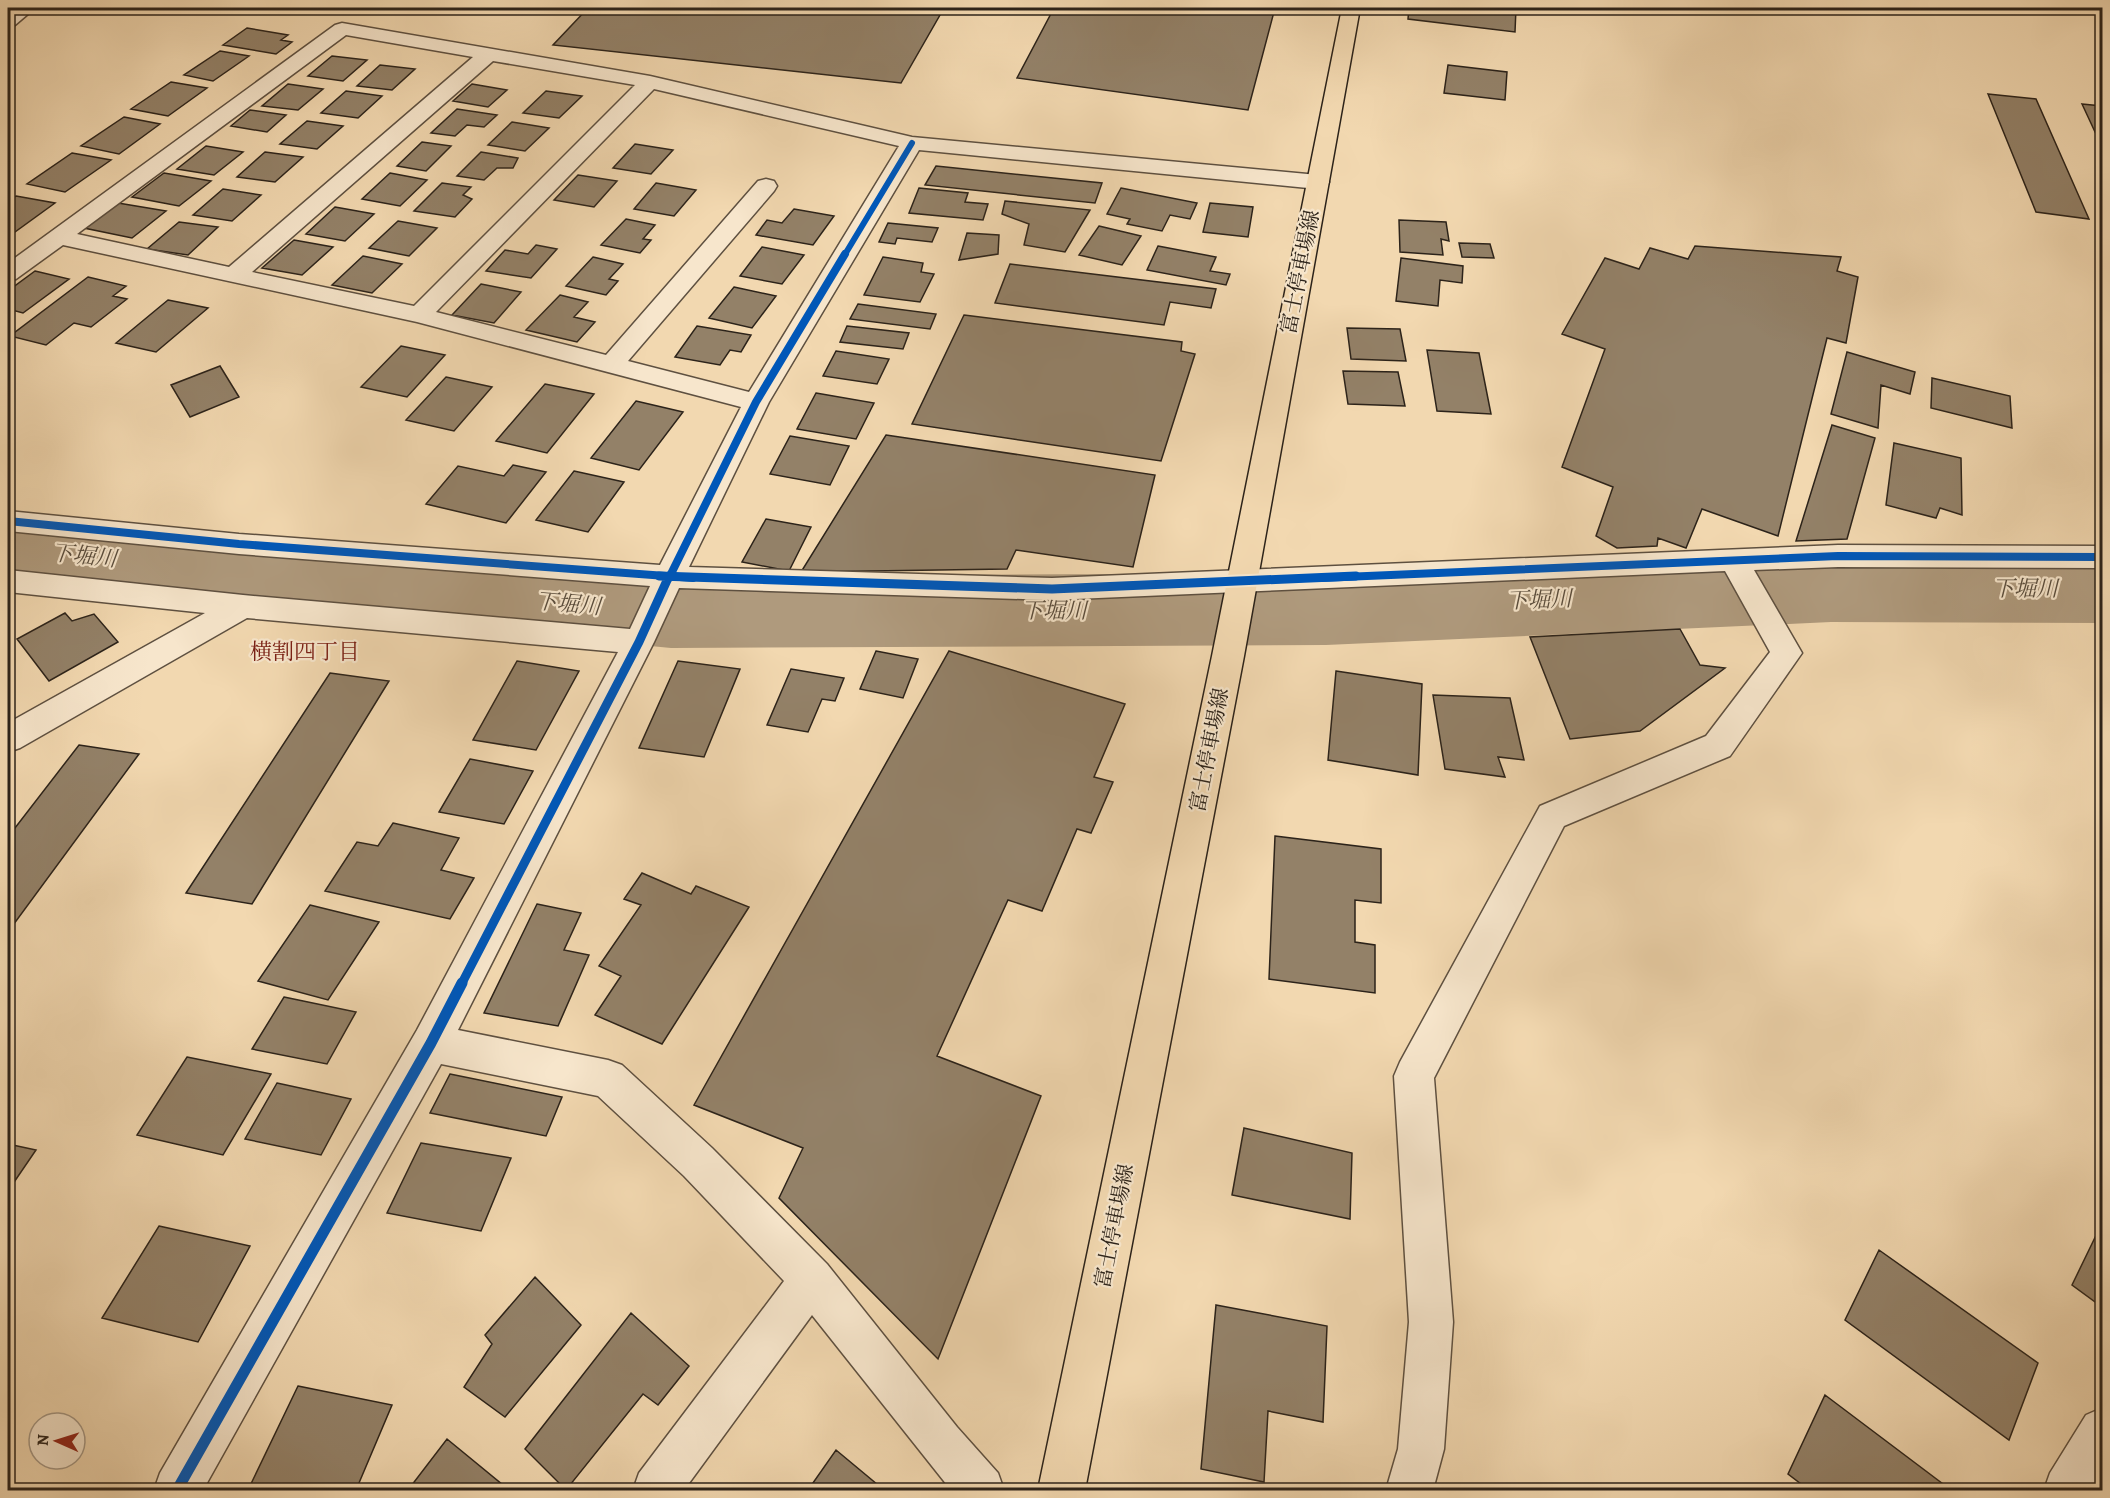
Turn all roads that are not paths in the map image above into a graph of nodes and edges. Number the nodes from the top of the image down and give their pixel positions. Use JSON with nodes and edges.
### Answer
{"nodes":[{"id":1,"x":26,"y":8,"type":"edge"},
{"id":2,"x":1351,"y":8,"type":"edge"},
{"id":3,"x":8,"y":21,"type":"edge"},
{"id":4,"x":489,"y":54,"type":"junction"},
{"id":5,"x":650,"y":82,"type":"junction"},
{"id":6,"x":912,"y":143,"type":"junction"},
{"id":7,"x":1318,"y":182,"type":"junction"},
{"id":8,"x":766,"y":186,"type":"dead end"},
{"id":9,"x":58,"y":237,"type":"junction"},
{"id":10,"x":8,"y":274,"type":"edge"},
{"id":11,"x":234,"y":275,"type":"junction"},
{"id":12,"x":419,"y":315,"type":"junction"},
{"id":13,"x":611,"y":365,"type":"junction"},
{"id":14,"x":756,"y":402,"type":"junction"},
{"id":15,"x":8,"y":521,"type":"edge"},
{"id":16,"x":2103,"y":557,"type":"edge"},
{"id":17,"x":1734,"y":563,"type":"junction"},
{"id":18,"x":669,"y":577,"type":"junction"},
{"id":19,"x":8,"y":581,"type":"edge"},
{"id":20,"x":1240,"y":582,"type":"junction"},
{"id":21,"x":243,"y":606,"type":"junction"},
{"id":22,"x":639,"y":642,"type":"junction"},
{"id":23,"x":8,"y":739,"type":"edge"},
{"id":24,"x":431,"y":1043,"type":"junction"},
{"id":25,"x":812,"y":1279,"type":"junction"},
{"id":26,"x":2103,"y":1431,"type":"edge"},
{"id":27,"x":177,"y":1491,"type":"edge"},
{"id":28,"x":656,"y":1491,"type":"edge"},
{"id":29,"x":981,"y":1491,"type":"edge"},
{"id":30,"x":1061,"y":1491,"type":"edge"},
{"id":31,"x":1410,"y":1491,"type":"edge"},
{"id":32,"x":2067,"y":1491,"type":"edge"}],
"edges":[{"from":1,"to":3,"type":"street"},
{"from":2,"to":7,"type":"main road","name":"富士停車場線"},
{"from":4,"to":5,"type":"street"},
{"from":4,"to":9,"type":"street"},
{"from":4,"to":11,"type":"street"},
{"from":5,"to":6,"type":"street"},
{"from":5,"to":12,"type":"street"},
{"from":6,"to":7,"type":"street"},
{"from":6,"to":14,"type":"street"},
{"from":7,"to":20,"type":"main road","name":"富士停車場線"},
{"from":8,"to":13,"type":"street"},
{"from":9,"to":10,"type":"street"},
{"from":9,"to":11,"type":"street"},
{"from":11,"to":12,"type":"street"},
{"from":12,"to":13,"type":"street"},
{"from":13,"to":14,"type":"street"},
{"from":14,"to":18,"type":"street"},
{"from":15,"to":18,"type":"street"},
{"from":16,"to":17,"type":"street"},
{"from":17,"to":20,"type":"street"},
{"from":17,"to":31,"type":"street"},
{"from":18,"to":20,"type":"street"},
{"from":18,"to":22,"type":"street"},
{"from":19,"to":21,"type":"street"},
{"from":20,"to":30,"type":"main road","name":"富士停車場線"},
{"from":21,"to":22,"type":"street"},
{"from":21,"to":23,"type":"street"},
{"from":22,"to":24,"type":"street"},
{"from":24,"to":25,"type":"street"},
{"from":24,"to":27,"type":"street"},
{"from":25,"to":28,"type":"street"},
{"from":25,"to":29,"type":"street"},
{"from":26,"to":32,"type":"street"}]}
